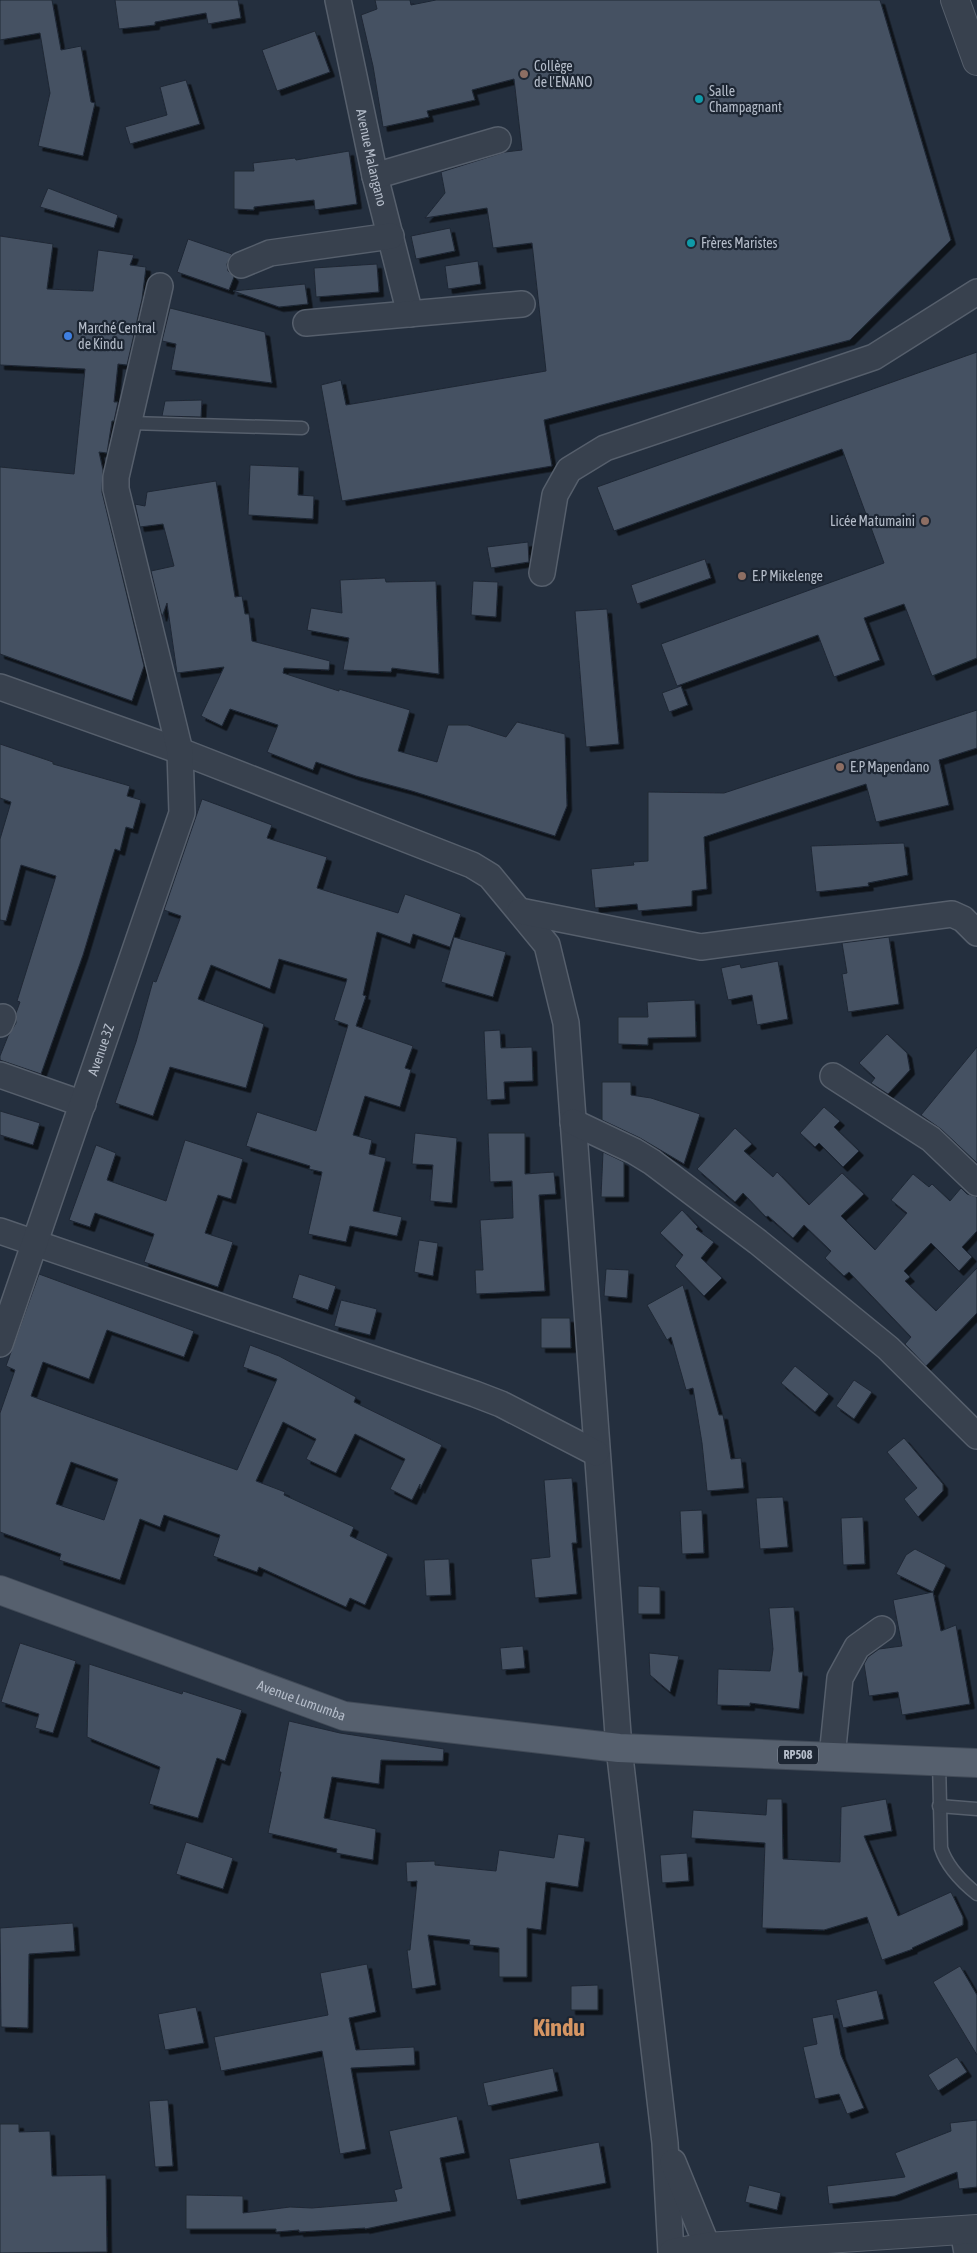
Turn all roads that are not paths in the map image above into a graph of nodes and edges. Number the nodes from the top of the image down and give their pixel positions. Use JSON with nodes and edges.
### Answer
{"nodes":[{"id":1,"x":338,"y":0,"type":"edge"},
{"id":2,"x":955,"y":0,"type":"edge"},
{"id":3,"x":977,"y":61,"type":"edge"},
{"id":4,"x":498,"y":140,"type":"dead end"},
{"id":5,"x":374,"y":176,"type":"junction"},
{"id":6,"x":391,"y":236,"type":"junction"},
{"id":7,"x":241,"y":265,"type":"dead end"},
{"id":8,"x":160,"y":286,"type":"dead end"},
{"id":9,"x":977,"y":292,"type":"edge"},
{"id":10,"x":522,"y":304,"type":"dead end"},
{"id":11,"x":410,"y":314,"type":"junction"},
{"id":12,"x":306,"y":323,"type":"dead end"},
{"id":13,"x":130,"y":423,"type":"junction"},
{"id":14,"x":302,"y":428,"type":"dead end"},
{"id":15,"x":542,"y":573,"type":"dead end"},
{"id":16,"x":0,"y":687,"type":"edge"},
{"id":17,"x":180,"y":752,"type":"junction"},
{"id":18,"x":520,"y":911,"type":"junction"},
{"id":19,"x":977,"y":933,"type":"edge"},
{"id":20,"x":0,"y":1076,"type":"edge"},
{"id":21,"x":833,"y":1076,"type":"dead end"},
{"id":22,"x":82,"y":1104,"type":"junction"},
{"id":23,"x":573,"y":1122,"type":"junction"},
{"id":24,"x":977,"y":1183,"type":"edge"},
{"id":25,"x":0,"y":1231,"type":"edge"},
{"id":26,"x":35,"y":1243,"type":"junction"},
{"id":27,"x":0,"y":1344,"type":"edge"},
{"id":28,"x":977,"y":1436,"type":"edge"},
{"id":29,"x":596,"y":1453,"type":"junction"},
{"id":30,"x":0,"y":1590,"type":"edge"},
{"id":31,"x":882,"y":1629,"type":"dead end"},
{"id":32,"x":619,"y":1748,"type":"junction"},
{"id":33,"x":832,"y":1757,"type":"junction"},
{"id":34,"x":939,"y":1761,"type":"junction"},
{"id":35,"x":977,"y":1763,"type":"edge"},
{"id":36,"x":939,"y":1806,"type":"junction"},
{"id":37,"x":977,"y":1809,"type":"edge"},
{"id":38,"x":977,"y":1894,"type":"edge"},
{"id":39,"x":665,"y":2143,"type":"junction"},
{"id":40,"x":969,"y":2238,"type":"edge"},
{"id":41,"x":709,"y":2250,"type":"edge"},
{"id":42,"x":672,"y":2253,"type":"edge"}],
"edges":[{"from":1,"to":5,"type":"street","name":"Avenue Malangano"},
{"from":2,"to":3,"type":"street"},
{"from":4,"to":5,"type":"street"},
{"from":5,"to":6,"type":"street","name":"Avenue Malangano"},
{"from":6,"to":7,"type":"street"},
{"from":6,"to":11,"type":"street","name":"Avenue Malangano"},
{"from":8,"to":13,"type":"street","name":"Avenue 3Z"},
{"from":9,"to":15,"type":"street"},
{"from":10,"to":11,"type":"street"},
{"from":11,"to":12,"type":"street"},
{"from":13,"to":14,"type":"lane"},
{"from":13,"to":17,"type":"street","name":"Avenue 3Z"},
{"from":16,"to":17,"type":"street"},
{"from":17,"to":18,"type":"street"},
{"from":17,"to":22,"type":"street","name":"Avenue 3Z"},
{"from":18,"to":19,"type":"street"},
{"from":18,"to":23,"type":"street"},
{"from":20,"to":22,"type":"street"},
{"from":21,"to":24,"type":"street"},
{"from":22,"to":26,"type":"street","name":"Avenue 3Z"},
{"from":23,"to":28,"type":"street"},
{"from":23,"to":29,"type":"street"},
{"from":25,"to":26,"type":"street"},
{"from":26,"to":27,"type":"street","name":"Avenue 3Z"},
{"from":26,"to":29,"type":"street"},
{"from":29,"to":32,"type":"street"},
{"from":30,"to":32,"type":"main road","name":"Avenue Lumumba"},
{"from":31,"to":33,"type":"street"},
{"from":32,"to":33,"type":"main road","number":"RP508"},
{"from":32,"to":39,"type":"street"},
{"from":33,"to":34,"type":"main road","number":"RP508"},
{"from":34,"to":35,"type":"main road","number":"RP508"},
{"from":34,"to":36,"type":"lane"},
{"from":36,"to":37,"type":"lane"},
{"from":36,"to":38,"type":"lane"},
{"from":39,"to":41,"type":"street"},
{"from":39,"to":42,"type":"street"},
{"from":40,"to":41,"type":"street"},
{"from":41,"to":42,"type":"street"}]}
